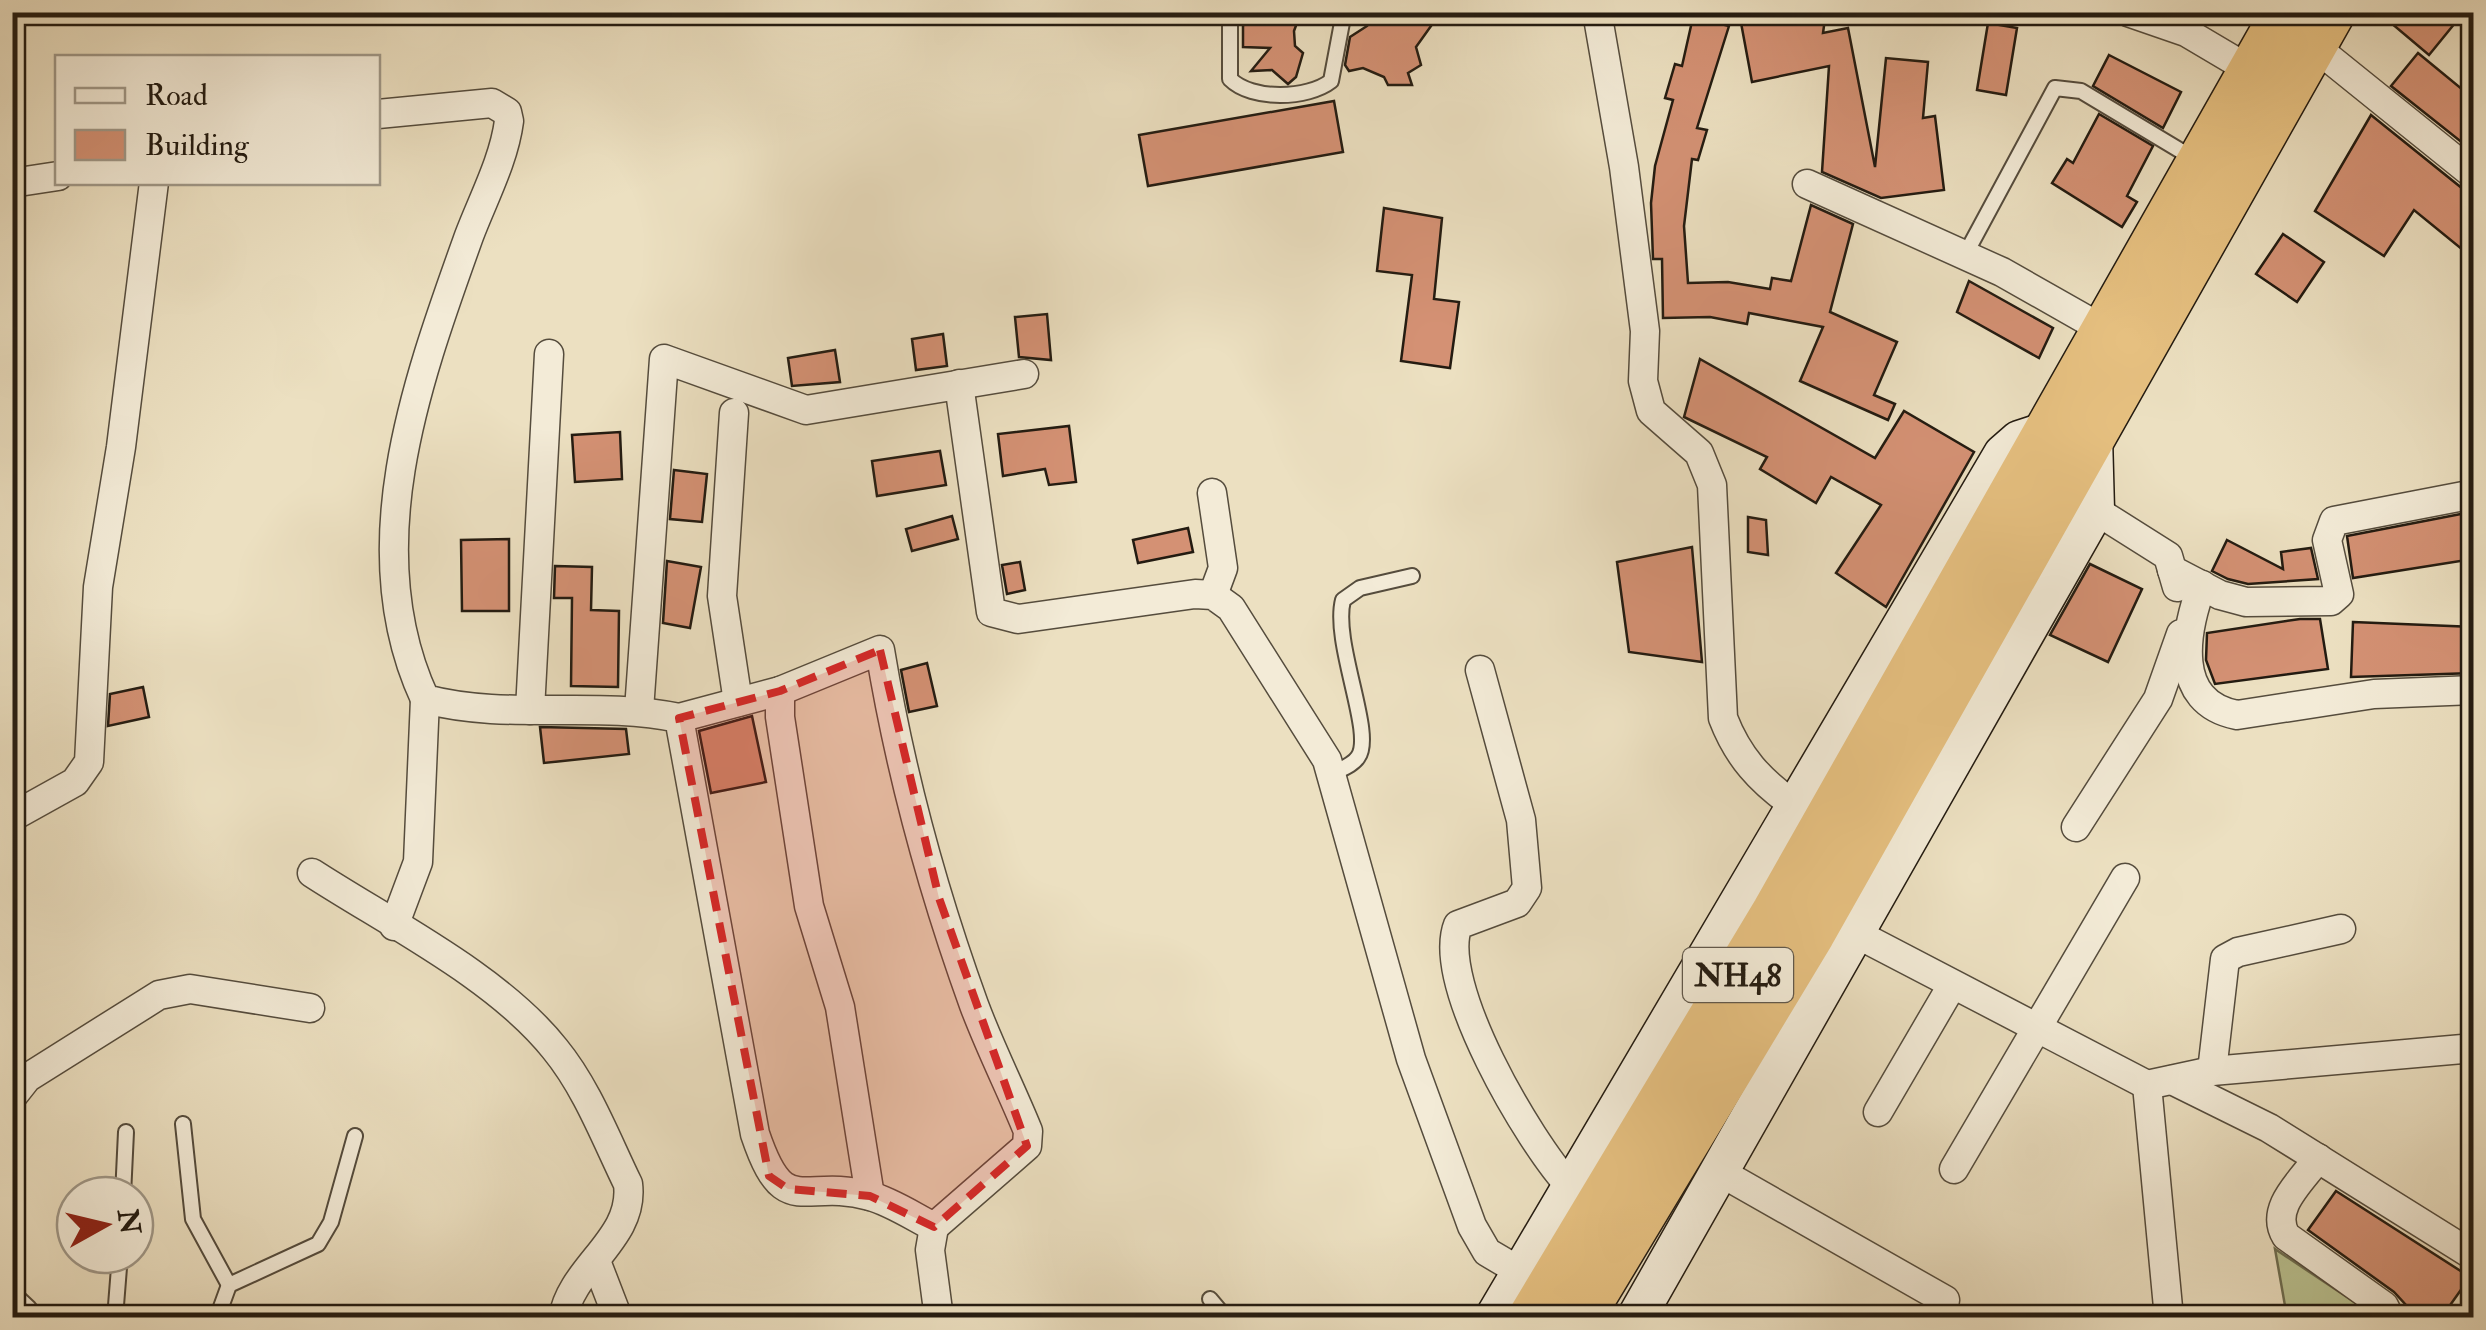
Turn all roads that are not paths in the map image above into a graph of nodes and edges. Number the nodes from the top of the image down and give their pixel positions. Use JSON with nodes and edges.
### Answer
{"nodes":[{"id":1,"x":1230,"y":12,"type":"edge"},
{"id":2,"x":1344,"y":12,"type":"edge"},
{"id":3,"x":1597,"y":12,"type":"edge"},
{"id":4,"x":2128,"y":12,"type":"edge"},
{"id":5,"x":2310,"y":24,"type":"edge"},
{"id":6,"x":2270,"y":82,"type":"junction"},
{"id":7,"x":380,"y":114,"type":"edge"},
{"id":8,"x":2201,"y":164,"type":"junction"},
{"id":9,"x":2474,"y":175,"type":"edge"},
{"id":10,"x":55,"y":176,"type":"edge"},
{"id":11,"x":12,"y":183,"type":"edge"},
{"id":12,"x":1807,"y":184,"type":"dead end"},
{"id":13,"x":154,"y":185,"type":"edge"},
{"id":14,"x":2174,"y":253,"type":"junction"},
{"id":15,"x":1965,"y":255,"type":"junction"},
{"id":16,"x":2106,"y":332,"type":"junction"},
{"id":17,"x":549,"y":354,"type":"dead end"},
{"id":18,"x":1024,"y":374,"type":"dead end"},
{"id":19,"x":959,"y":384,"type":"junction"},
{"id":20,"x":734,"y":413,"type":"dead end"},
{"id":21,"x":2071,"y":433,"type":"junction"},
{"id":22,"x":1212,"y":493,"type":"dead end"},
{"id":23,"x":2474,"y":494,"type":"edge"},
{"id":24,"x":2095,"y":510,"type":"junction"},
{"id":25,"x":2172,"y":570,"type":"junction"},
{"id":26,"x":1412,"y":576,"type":"dead end"},
{"id":27,"x":2202,"y":584,"type":"junction"},
{"id":28,"x":1213,"y":595,"type":"junction"},
{"id":29,"x":1956,"y":636,"type":"junction"},
{"id":30,"x":1480,"y":670,"type":"dead end"},
{"id":31,"x":2474,"y":690,"type":"edge"},
{"id":32,"x":780,"y":691,"type":"junction"},
{"id":33,"x":425,"y":700,"type":"junction"},
{"id":34,"x":738,"y":702,"type":"junction"},
{"id":35,"x":530,"y":710,"type":"junction"},
{"id":36,"x":639,"y":710,"type":"junction"},
{"id":37,"x":679,"y":718,"type":"junction"},
{"id":38,"x":1332,"y":774,"type":"junction"},
{"id":39,"x":1794,"y":805,"type":"junction"},
{"id":40,"x":12,"y":817,"type":"edge"},
{"id":41,"x":2076,"y":826,"type":"dead end"},
{"id":42,"x":312,"y":874,"type":"dead end"},
{"id":43,"x":2126,"y":878,"type":"dead end"},
{"id":44,"x":394,"y":926,"type":"junction"},
{"id":45,"x":2341,"y":928,"type":"dead end"},
{"id":46,"x":1858,"y":934,"type":"junction"},
{"id":47,"x":1951,"y":986,"type":"junction"},
{"id":48,"x":310,"y":1008,"type":"dead end"},
{"id":49,"x":2035,"y":1030,"type":"junction"},
{"id":50,"x":2474,"y":1048,"type":"edge"},
{"id":51,"x":2212,"y":1071,"type":"junction"},
{"id":52,"x":2159,"y":1082,"type":"junction"},
{"id":53,"x":12,"y":1097,"type":"edge"},
{"id":54,"x":1878,"y":1112,"type":"dead end"},
{"id":55,"x":183,"y":1124,"type":"dead end"},
{"id":56,"x":126,"y":1132,"type":"dead end"},
{"id":57,"x":355,"y":1136,"type":"dead end"},
{"id":58,"x":2318,"y":1158,"type":"junction"},
{"id":59,"x":1954,"y":1169,"type":"dead end"},
{"id":60,"x":1720,"y":1172,"type":"junction"},
{"id":61,"x":123,"y":1175,"type":"edge"},
{"id":62,"x":1570,"y":1186,"type":"junction"},
{"id":63,"x":870,"y":1196,"type":"junction"},
{"id":64,"x":934,"y":1227,"type":"junction"},
{"id":65,"x":2474,"y":1256,"type":"edge"},
{"id":66,"x":596,"y":1261,"type":"junction"},
{"id":67,"x":1521,"y":1272,"type":"junction"},
{"id":68,"x":118,"y":1275,"type":"edge"},
{"id":69,"x":230,"y":1285,"type":"junction"},
{"id":70,"x":12,"y":1292,"type":"edge"},
{"id":71,"x":1210,"y":1299,"type":"dead end"},
{"id":72,"x":1945,"y":1300,"type":"dead end"},
{"id":73,"x":30,"y":1318,"type":"edge"},
{"id":74,"x":115,"y":1318,"type":"edge"},
{"id":75,"x":217,"y":1318,"type":"edge"},
{"id":76,"x":564,"y":1318,"type":"edge"},
{"id":77,"x":618,"y":1318,"type":"edge"},
{"id":78,"x":940,"y":1318,"type":"edge"},
{"id":79,"x":1226,"y":1318,"type":"edge"},
{"id":80,"x":1494,"y":1318,"type":"edge"},
{"id":81,"x":1532,"y":1318,"type":"edge"},
{"id":82,"x":1579,"y":1318,"type":"edge"},
{"id":83,"x":1636,"y":1318,"type":"edge"},
{"id":84,"x":2169,"y":1318,"type":"edge"},
{"id":85,"x":2390,"y":1318,"type":"edge"}],
"edges":[{"from":1,"to":2,"type":"lane"},
{"from":3,"to":39,"type":"street"},
{"from":4,"to":6,"type":"street"},
{"from":5,"to":6,"type":"highway","number":"NH48"},
{"from":5,"to":9,"type":"street"},
{"from":6,"to":8,"type":"highway","number":"NH48"},
{"from":6,"to":14,"type":"highway","number":"NH48"},
{"from":7,"to":33,"type":"street"},
{"from":8,"to":14,"type":"highway","number":"NH48"},
{"from":8,"to":15,"type":"lane"},
{"from":10,"to":11,"type":"street"},
{"from":12,"to":15,"type":"street"},
{"from":13,"to":40,"type":"street"},
{"from":14,"to":16,"type":"highway","number":"NH48"},
{"from":14,"to":21,"type":"highway","number":"NH48"},
{"from":15,"to":16,"type":"street"},
{"from":16,"to":21,"type":"highway","number":"NH48"},
{"from":17,"to":35,"type":"street"},
{"from":18,"to":19,"type":"street"},
{"from":19,"to":28,"type":"street"},
{"from":19,"to":36,"type":"street"},
{"from":20,"to":34,"type":"street"},
{"from":21,"to":24,"type":"street"},
{"from":21,"to":29,"type":"highway","number":"NH48"},
{"from":21,"to":39,"type":"street"},
{"from":22,"to":28,"type":"street"},
{"from":23,"to":27,"type":"street"},
{"from":24,"to":25,"type":"street"},
{"from":24,"to":46,"type":"street"},
{"from":25,"to":27,"type":"street"},
{"from":25,"to":41,"type":"street"},
{"from":26,"to":38,"type":"lane"},
{"from":27,"to":31,"type":"street"},
{"from":28,"to":38,"type":"street"},
{"from":29,"to":81,"type":"highway","number":"NH48"},
{"from":29,"to":82,"type":"highway","number":"NH48"},
{"from":30,"to":62,"type":"street"},
{"from":32,"to":34,"type":"street"},
{"from":32,"to":63,"type":"street"},
{"from":32,"to":64,"type":"street"},
{"from":33,"to":35,"type":"street"},
{"from":33,"to":44,"type":"street"},
{"from":34,"to":37,"type":"street"},
{"from":35,"to":36,"type":"street"},
{"from":36,"to":37,"type":"street"},
{"from":37,"to":63,"type":"street"},
{"from":38,"to":67,"type":"street"},
{"from":39,"to":62,"type":"street"},
{"from":42,"to":44,"type":"street"},
{"from":43,"to":49,"type":"street"},
{"from":44,"to":66,"type":"street"},
{"from":45,"to":51,"type":"street"},
{"from":46,"to":47,"type":"street"},
{"from":46,"to":60,"type":"street"},
{"from":47,"to":49,"type":"street"},
{"from":47,"to":54,"type":"street"},
{"from":48,"to":53,"type":"street"},
{"from":49,"to":52,"type":"street"},
{"from":49,"to":59,"type":"street"},
{"from":50,"to":51,"type":"street"},
{"from":51,"to":52,"type":"street"},
{"from":52,"to":58,"type":"street"},
{"from":52,"to":84,"type":"street"},
{"from":55,"to":69,"type":"lane"},
{"from":56,"to":61,"type":"lane"},
{"from":57,"to":69,"type":"lane"},
{"from":58,"to":65,"type":"street"},
{"from":58,"to":85,"type":"street"},
{"from":60,"to":72,"type":"street"},
{"from":60,"to":83,"type":"street"},
{"from":62,"to":67,"type":"street"},
{"from":63,"to":64,"type":"street"},
{"from":64,"to":78,"type":"street"},
{"from":66,"to":76,"type":"street"},
{"from":66,"to":77,"type":"street"},
{"from":67,"to":80,"type":"street"},
{"from":68,"to":74,"type":"lane"},
{"from":69,"to":75,"type":"lane"},
{"from":70,"to":73,"type":"lane"},
{"from":71,"to":79,"type":"lane"}]}
